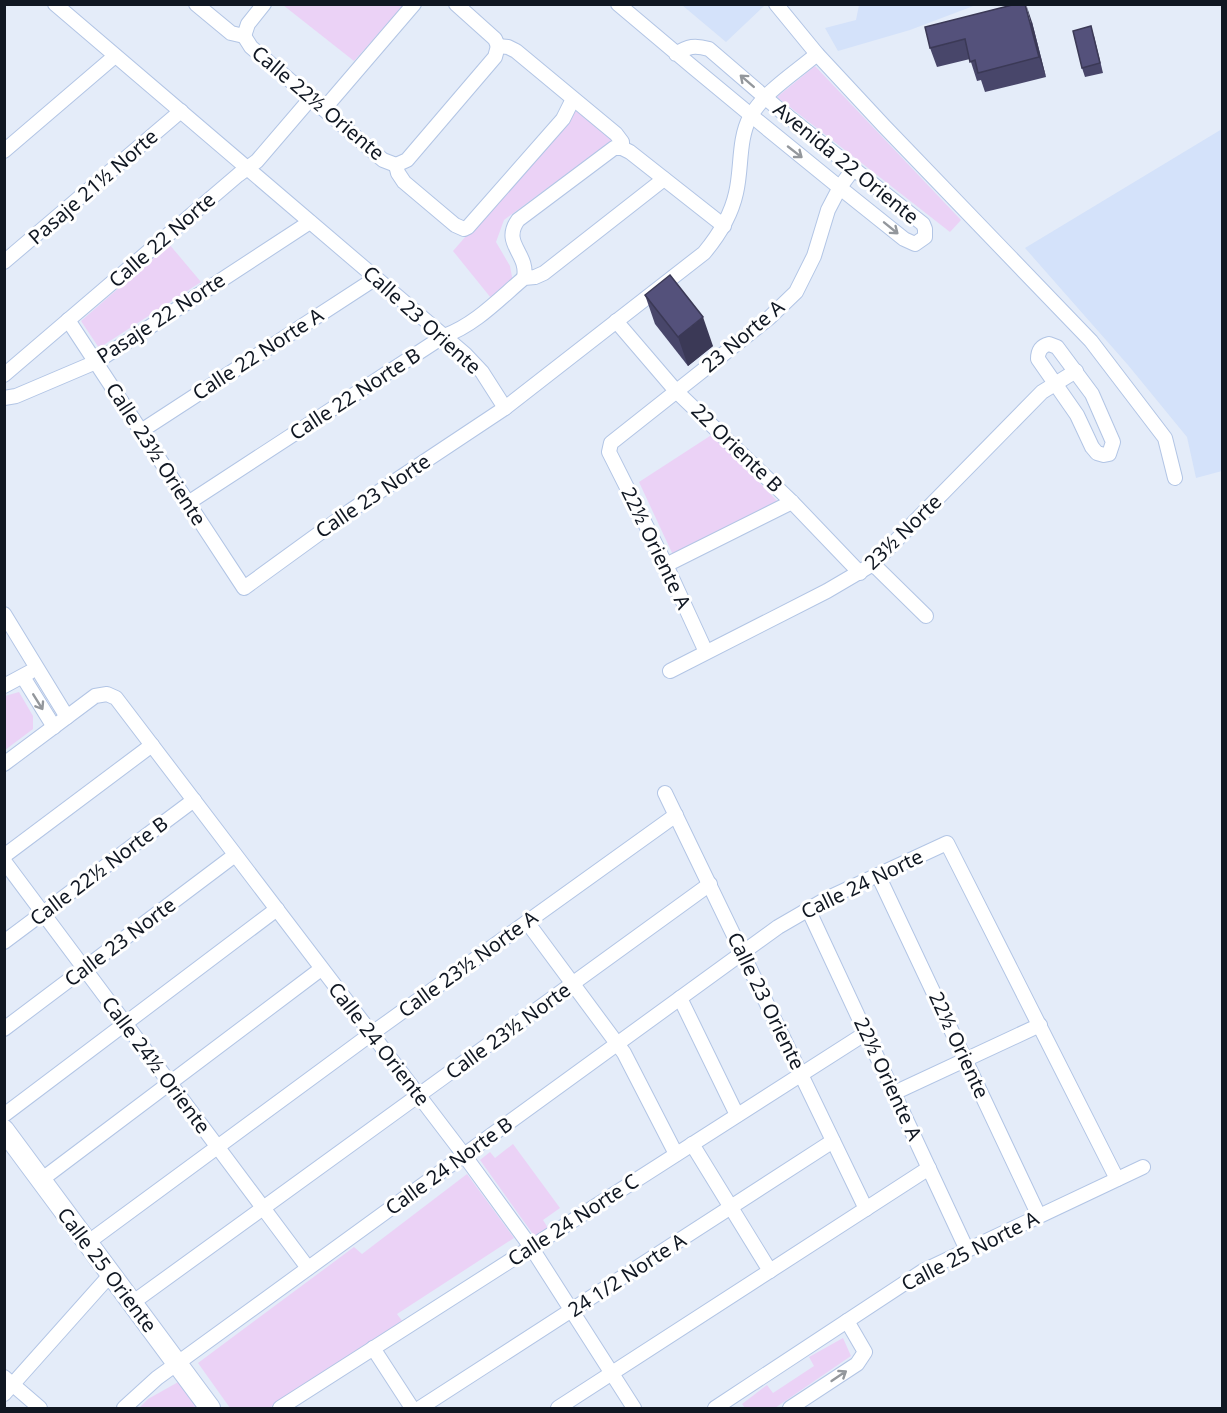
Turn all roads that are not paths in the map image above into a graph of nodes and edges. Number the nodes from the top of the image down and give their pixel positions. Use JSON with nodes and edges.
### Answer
{"nodes":[{"id":1,"x":55,"y":4,"type":"edge"},
{"id":2,"x":196,"y":4,"type":"edge"},
{"id":3,"x":264,"y":4,"type":"edge"},
{"id":4,"x":414,"y":4,"type":"edge"},
{"id":5,"x":456,"y":4,"type":"edge"},
{"id":6,"x":618,"y":4,"type":"edge"},
{"id":7,"x":776,"y":4,"type":"edge"},
{"id":8,"x":244,"y":36,"type":"junction"},
{"id":9,"x":498,"y":46,"type":"junction"},
{"id":10,"x":676,"y":54,"type":"junction"},
{"id":11,"x":817,"y":54,"type":"junction"},
{"id":12,"x":116,"y":56,"type":"junction"},
{"id":13,"x":311,"y":98,"type":"junction"},
{"id":14,"x":765,"y":98,"type":"junction"},
{"id":15,"x":573,"y":99,"type":"junction"},
{"id":16,"x":324,"y":109,"type":"junction"},
{"id":17,"x":181,"y":111,"type":"junction"},
{"id":18,"x":750,"y":117,"type":"junction"},
{"id":19,"x":622,"y":148,"type":"junction"},
{"id":20,"x":4,"y":151,"type":"edge"},
{"id":21,"x":396,"y":165,"type":"junction"},
{"id":22,"x":247,"y":168,"type":"junction"},
{"id":23,"x":854,"y":168,"type":"junction"},
{"id":24,"x":664,"y":179,"type":"junction"},
{"id":25,"x":840,"y":187,"type":"junction"},
{"id":26,"x":310,"y":222,"type":"junction"},
{"id":27,"x":724,"y":226,"type":"junction"},
{"id":28,"x":4,"y":262,"type":"edge"},
{"id":29,"x":376,"y":278,"type":"junction"},
{"id":30,"x":524,"y":278,"type":"junction"},
{"id":31,"x":68,"y":320,"type":"junction"},
{"id":32,"x":616,"y":321,"type":"junction"},
{"id":33,"x":444,"y":336,"type":"junction"},
{"id":34,"x":96,"y":362,"type":"junction"},
{"id":35,"x":1076,"y":371,"type":"junction"},
{"id":36,"x":4,"y":375,"type":"edge"},
{"id":37,"x":1056,"y":383,"type":"junction"},
{"id":38,"x":676,"y":391,"type":"junction"},
{"id":39,"x":4,"y":398,"type":"edge"},
{"id":40,"x":505,"y":408,"type":"junction"},
{"id":41,"x":141,"y":431,"type":"junction"},
{"id":42,"x":610,"y":443,"type":"joint"},
{"id":43,"x":1175,"y":478,"type":"dead end"},
{"id":44,"x":792,"y":502,"type":"junction"},
{"id":45,"x":188,"y":503,"type":"junction"},
{"id":46,"x":873,"y":564,"type":"junction"},
{"id":47,"x":666,"y":565,"type":"junction"},
{"id":48,"x":860,"y":573,"type":"junction"},
{"id":49,"x":244,"y":588,"type":"joint"},
{"id":50,"x":4,"y":614,"type":"edge"},
{"id":51,"x":926,"y":616,"type":"dead end"},
{"id":52,"x":706,"y":652,"type":"junction"},
{"id":53,"x":37,"y":667,"type":"junction"},
{"id":54,"x":670,"y":671,"type":"dead end"},
{"id":55,"x":23,"y":677,"type":"junction"},
{"id":56,"x":4,"y":686,"type":"edge"},
{"id":57,"x":68,"y":717,"type":"junction"},
{"id":58,"x":54,"y":727,"type":"junction"},
{"id":59,"x":152,"y":745,"type":"junction"},
{"id":60,"x":4,"y":764,"type":"edge"},
{"id":61,"x":665,"y":793,"type":"dead end"},
{"id":62,"x":194,"y":800,"type":"junction"},
{"id":63,"x":676,"y":815,"type":"junction"},
{"id":64,"x":235,"y":855,"type":"junction"},
{"id":65,"x":4,"y":856,"type":"edge"},
{"id":66,"x":4,"y":861,"type":"edge"},
{"id":67,"x":878,"y":875,"type":"junction"},
{"id":68,"x":710,"y":884,"type":"junction"},
{"id":69,"x":277,"y":909,"type":"junction"},
{"id":70,"x":808,"y":909,"type":"junction"},
{"id":71,"x":43,"y":913,"type":"junction"},
{"id":72,"x":527,"y":921,"type":"junction"},
{"id":73,"x":778,"y":927,"type":"joint"},
{"id":74,"x":4,"y":942,"type":"edge"},
{"id":75,"x":743,"y":953,"type":"junction"},
{"id":76,"x":84,"y":968,"type":"junction"},
{"id":77,"x":321,"y":969,"type":"junction"},
{"id":78,"x":573,"y":984,"type":"junction"},
{"id":79,"x":680,"y":998,"type":"junction"},
{"id":80,"x":126,"y":1023,"type":"junction"},
{"id":81,"x":1040,"y":1025,"type":"junction"},
{"id":82,"x":4,"y":1029,"type":"edge"},
{"id":83,"x":866,"y":1033,"type":"junction"},
{"id":84,"x":371,"y":1034,"type":"junction"},
{"id":85,"x":618,"y":1044,"type":"junction"},
{"id":86,"x":966,"y":1060,"type":"junction"},
{"id":87,"x":801,"y":1074,"type":"junction"},
{"id":88,"x":170,"y":1083,"type":"junction"},
{"id":89,"x":894,"y":1093,"type":"junction"},
{"id":90,"x":419,"y":1095,"type":"junction"},
{"id":91,"x":4,"y":1115,"type":"edge"},
{"id":92,"x":737,"y":1115,"type":"junction"},
{"id":93,"x":4,"y":1130,"type":"edge"},
{"id":94,"x":833,"y":1141,"type":"junction"},
{"id":95,"x":692,"y":1144,"type":"junction"},
{"id":96,"x":218,"y":1147,"type":"junction"},
{"id":97,"x":676,"y":1154,"type":"junction"},
{"id":98,"x":464,"y":1155,"type":"junction"},
{"id":99,"x":1143,"y":1167,"type":"dead end"},
{"id":100,"x":929,"y":1168,"type":"junction"},
{"id":101,"x":1117,"y":1179,"type":"junction"},
{"id":102,"x":41,"y":1180,"type":"junction"},
{"id":103,"x":730,"y":1207,"type":"junction"},
{"id":104,"x":263,"y":1208,"type":"junction"},
{"id":105,"x":866,"y":1209,"type":"junction"},
{"id":106,"x":1039,"y":1216,"type":"junction"},
{"id":107,"x":87,"y":1243,"type":"junction"},
{"id":108,"x":531,"y":1247,"type":"junction"},
{"id":109,"x":967,"y":1250,"type":"junction"},
{"id":110,"x":308,"y":1268,"type":"junction"},
{"id":111,"x":770,"y":1271,"type":"junction"},
{"id":112,"x":111,"y":1274,"type":"junction"},
{"id":113,"x":132,"y":1303,"type":"junction"},
{"id":114,"x":571,"y":1311,"type":"junction"},
{"id":115,"x":847,"y":1321,"type":"junction"},
{"id":116,"x":374,"y":1348,"type":"junction"},
{"id":117,"x":177,"y":1363,"type":"junction"},
{"id":118,"x":612,"y":1373,"type":"junction"},
{"id":119,"x":7,"y":1385,"type":"edge"},
{"id":120,"x":721,"y":1407,"type":"edge"},
{"id":121,"x":40,"y":1408,"type":"edge"},
{"id":122,"x":124,"y":1408,"type":"edge"},
{"id":123,"x":210,"y":1408,"type":"edge"},
{"id":124,"x":280,"y":1408,"type":"edge"},
{"id":125,"x":412,"y":1408,"type":"edge"},
{"id":126,"x":420,"y":1408,"type":"edge"},
{"id":127,"x":558,"y":1408,"type":"edge"},
{"id":128,"x":634,"y":1408,"type":"edge"},
{"id":129,"x":790,"y":1408,"type":"edge"}],
"edges":[{"from":1,"to":12,"type":"street","name":"Calle 23 Oriente"},
{"from":2,"to":8,"type":"street","name":"Calle 22½ Oriente"},
{"from":3,"to":8,"type":"street"},
{"from":4,"to":16,"type":"street"},
{"from":5,"to":9,"type":"street"},
{"from":6,"to":10,"type":"street","name":"Avenida 22 Oriente"},
{"from":7,"to":11,"type":"street"},
{"from":8,"to":13,"type":"street","name":"Calle 22½ Oriente"},
{"from":9,"to":15,"type":"street"},
{"from":9,"to":21,"type":"street"},
{"from":14,"to":10,"type":"street","name":"Avenida 22 Oriente","one_way":true},
{"from":10,"to":18,"type":"street","name":"Avenida 22 Oriente"},
{"from":11,"to":14,"type":"street"},
{"from":11,"to":43,"type":"street"},
{"from":12,"to":17,"type":"street","name":"Calle 23 Oriente"},
{"from":12,"to":20,"type":"street"},
{"from":13,"to":16,"type":"street","name":"Calle 22½ Oriente"},
{"from":13,"to":22,"type":"street","name":"Calle 22 Norte"},
{"from":14,"to":18,"type":"street"},
{"from":14,"to":23,"type":"street","name":"Avenida 22 Oriente"},
{"from":15,"to":19,"type":"street"},
{"from":15,"to":21,"type":"street","name":"Calle 22½ Oriente"},
{"from":16,"to":21,"type":"street","name":"Calle 22½ Oriente"},
{"from":17,"to":22,"type":"street","name":"Calle 23 Oriente"},
{"from":17,"to":28,"type":"street","name":"Pasaje 21½ Norte"},
{"from":18,"to":25,"type":"street","name":"Avenida 22 Oriente","one_way":true},
{"from":18,"to":27,"type":"street"},
{"from":19,"to":24,"type":"street"},
{"from":19,"to":30,"type":"street"},
{"from":22,"to":26,"type":"street","name":"Calle 23 Oriente"},
{"from":22,"to":31,"type":"street","name":"Calle 22 Norte"},
{"from":23,"to":25,"type":"street","name":"23 Norte A"},
{"from":25,"to":23,"type":"street","name":"Avenida 22 Oriente","one_way":true},
{"from":24,"to":27,"type":"street"},
{"from":24,"to":30,"type":"street","name":"Calle 22 Norte B"},
{"from":25,"to":38,"type":"street","name":"23 Norte A"},
{"from":26,"to":29,"type":"street","name":"Calle 23 Oriente"},
{"from":26,"to":34,"type":"street","name":"Pasaje 22 Norte"},
{"from":27,"to":32,"type":"street"},
{"from":29,"to":33,"type":"street","name":"Calle 23 Oriente"},
{"from":29,"to":41,"type":"street","name":"Calle 22 Norte A"},
{"from":30,"to":33,"type":"street","name":"Calle 22 Norte B"},
{"from":31,"to":34,"type":"street","name":"Calle 23½ Oriente"},
{"from":31,"to":36,"type":"street","name":"Calle 22 Norte"},
{"from":32,"to":38,"type":"street","name":"22 Oriente B"},
{"from":32,"to":40,"type":"street"},
{"from":33,"to":40,"type":"street","name":"Calle 23 Oriente"},
{"from":33,"to":45,"type":"street","name":"Calle 22 Norte B"},
{"from":34,"to":39,"type":"street","name":"Pasaje 22 Norte"},
{"from":34,"to":41,"type":"street","name":"Calle 23½ Oriente"},
{"from":35,"to":37,"type":"street","name":"23½ Norte"},
{"from":35,"to":37,"type":"street"},
{"from":35,"to":37,"type":"street"},
{"from":37,"to":46,"type":"street","name":"23½ Norte"},
{"from":38,"to":42,"type":"street","name":"23 Norte A"},
{"from":38,"to":44,"type":"street","name":"22 Oriente B"},
{"from":40,"to":49,"type":"street","name":"Calle 23 Norte"},
{"from":41,"to":45,"type":"street","name":"Calle 23½ Oriente"},
{"from":42,"to":47,"type":"street","name":"22½ Oriente A"},
{"from":44,"to":47,"type":"street"},
{"from":44,"to":48,"type":"street","name":"22 Oriente B"},
{"from":45,"to":49,"type":"street","name":"Calle 23½ Oriente"},
{"from":46,"to":48,"type":"street","name":"23½ Norte"},
{"from":46,"to":51,"type":"street"},
{"from":47,"to":52,"type":"street","name":"22½ Oriente A"},
{"from":48,"to":52,"type":"street","name":"23½ Norte"},
{"from":50,"to":53,"type":"street"},
{"from":52,"to":54,"type":"street","name":"23½ Norte"},
{"from":53,"to":55,"type":"street"},
{"from":53,"to":57,"type":"street"},
{"from":55,"to":56,"type":"street"},
{"from":55,"to":58,"type":"street","one_way":true},
{"from":57,"to":58,"type":"street"},
{"from":57,"to":59,"type":"street","name":"Calle 24 Oriente"},
{"from":58,"to":60,"type":"street"},
{"from":59,"to":62,"type":"street","name":"Calle 24 Oriente"},
{"from":59,"to":65,"type":"street"},
{"from":61,"to":63,"type":"street","name":"Calle 23 Oriente"},
{"from":62,"to":64,"type":"street","name":"Calle 24 Oriente"},
{"from":62,"to":71,"type":"street","name":"Calle 22½ Norte B"},
{"from":63,"to":68,"type":"street","name":"Calle 23 Oriente"},
{"from":63,"to":72,"type":"street","name":"Calle 23½ Norte A"},
{"from":64,"to":69,"type":"street","name":"Calle 24 Oriente"},
{"from":64,"to":76,"type":"street","name":"Calle 23 Norte"},
{"from":66,"to":71,"type":"street","name":"Calle 24½ Oriente"},
{"from":67,"to":70,"type":"street","name":"Calle 24 Norte"},
{"from":67,"to":81,"type":"street","name":"Calle 24 Norte"},
{"from":67,"to":86,"type":"street","name":"22½ Oriente"},
{"from":68,"to":75,"type":"street","name":"Calle 23 Oriente"},
{"from":68,"to":78,"type":"street","name":"Calle 23½ Norte"},
{"from":69,"to":77,"type":"street","name":"Calle 24 Oriente"},
{"from":69,"to":80,"type":"street"},
{"from":70,"to":73,"type":"street","name":"Calle 24 Norte"},
{"from":70,"to":83,"type":"street","name":"22½ Oriente A"},
{"from":71,"to":74,"type":"street","name":"Calle 22½ Norte B"},
{"from":71,"to":76,"type":"street","name":"Calle 24½ Oriente"},
{"from":72,"to":78,"type":"street"},
{"from":72,"to":84,"type":"street","name":"Calle 23½ Norte A"},
{"from":73,"to":75,"type":"street","name":"Calle 24 Norte B"},
{"from":75,"to":79,"type":"street","name":"Calle 24 Norte B"},
{"from":75,"to":87,"type":"street","name":"Calle 23 Oriente"},
{"from":76,"to":80,"type":"street","name":"Calle 24½ Oriente"},
{"from":76,"to":82,"type":"street","name":"Calle 23 Norte"},
{"from":77,"to":84,"type":"street","name":"Calle 24 Oriente"},
{"from":77,"to":88,"type":"street"},
{"from":78,"to":85,"type":"street"},
{"from":78,"to":90,"type":"street","name":"Calle 23½ Norte"},
{"from":79,"to":85,"type":"street","name":"Calle 24 Norte B"},
{"from":79,"to":92,"type":"street"},
{"from":80,"to":88,"type":"street","name":"Calle 24½ Oriente"},
{"from":80,"to":91,"type":"street"},
{"from":81,"to":86,"type":"street"},
{"from":81,"to":101,"type":"street"},
{"from":83,"to":87,"type":"street","name":"Calle 24 Norte C"},
{"from":83,"to":89,"type":"street","name":"22½ Oriente A"},
{"from":84,"to":90,"type":"street","name":"Calle 24 Oriente"},
{"from":84,"to":96,"type":"street","name":"Calle 23½ Norte A"},
{"from":85,"to":97,"type":"street"},
{"from":85,"to":98,"type":"street","name":"Calle 24 Norte B"},
{"from":86,"to":89,"type":"street"},
{"from":86,"to":106,"type":"street","name":"22½ Oriente"},
{"from":87,"to":92,"type":"street","name":"Calle 24 Norte C"},
{"from":87,"to":94,"type":"street","name":"Calle 23 Oriente"},
{"from":88,"to":96,"type":"street","name":"Calle 24½ Oriente"},
{"from":88,"to":102,"type":"street"},
{"from":89,"to":100,"type":"street","name":"22½ Oriente A"},
{"from":90,"to":98,"type":"street","name":"Calle 24 Oriente"},
{"from":90,"to":104,"type":"street","name":"Calle 23½ Norte"},
{"from":92,"to":95,"type":"street","name":"Calle 24 Norte C"},
{"from":93,"to":102,"type":"street","name":"Calle 25 Oriente"},
{"from":94,"to":103,"type":"street","name":"24 1/2 Norte A"},
{"from":94,"to":105,"type":"street","name":"Calle 23 Oriente"},
{"from":95,"to":97,"type":"street","name":"Calle 24 Norte C"},
{"from":95,"to":103,"type":"street"},
{"from":96,"to":104,"type":"street","name":"Calle 24½ Oriente"},
{"from":96,"to":107,"type":"street","name":"Calle 23½ Norte A"},
{"from":97,"to":108,"type":"street","name":"Calle 24 Norte C"},
{"from":98,"to":108,"type":"street","name":"Calle 24 Oriente"},
{"from":98,"to":110,"type":"street","name":"Calle 24 Norte B"},
{"from":99,"to":101,"type":"street","name":"Calle 25 Norte A"},
{"from":100,"to":105,"type":"street"},
{"from":100,"to":109,"type":"street","name":"22½ Oriente A"},
{"from":101,"to":106,"type":"street","name":"Calle 25 Norte A"},
{"from":102,"to":107,"type":"street","name":"Calle 25 Oriente"},
{"from":103,"to":111,"type":"street"},
{"from":103,"to":114,"type":"street","name":"24 1/2 Norte A"},
{"from":104,"to":110,"type":"street","name":"Calle 24½ Oriente"},
{"from":104,"to":113,"type":"street","name":"Calle 23½ Norte"},
{"from":105,"to":111,"type":"street"},
{"from":106,"to":109,"type":"street","name":"Calle 25 Norte A"},
{"from":107,"to":112,"type":"street","name":"Calle 25 Oriente"},
{"from":108,"to":114,"type":"street","name":"Calle 24 Oriente"},
{"from":108,"to":116,"type":"street","name":"Calle 24 Norte C"},
{"from":109,"to":115,"type":"street","name":"Calle 25 Norte A"},
{"from":110,"to":117,"type":"street","name":"Calle 24 Norte B"},
{"from":111,"to":118,"type":"street"},
{"from":112,"to":113,"type":"street","name":"Calle 25 Oriente"},
{"from":112,"to":119,"type":"street"},
{"from":113,"to":117,"type":"street","name":"Calle 25 Oriente"},
{"from":114,"to":118,"type":"street","name":"Calle 24 Oriente"},
{"from":114,"to":126,"type":"street","name":"24 1/2 Norte A"},
{"from":115,"to":120,"type":"street","name":"Calle 25 Norte A"},
{"from":129,"to":115,"type":"street","one_way":true},
{"from":116,"to":124,"type":"street","name":"Calle 24 Norte C"},
{"from":116,"to":125,"type":"street"},
{"from":117,"to":122,"type":"street","name":"Calle 24 Norte B"},
{"from":117,"to":123,"type":"street","name":"Calle 25 Oriente"},
{"from":118,"to":127,"type":"street"},
{"from":118,"to":128,"type":"street","name":"Calle 24 Oriente"},
{"from":119,"to":121,"type":"street"}]}
